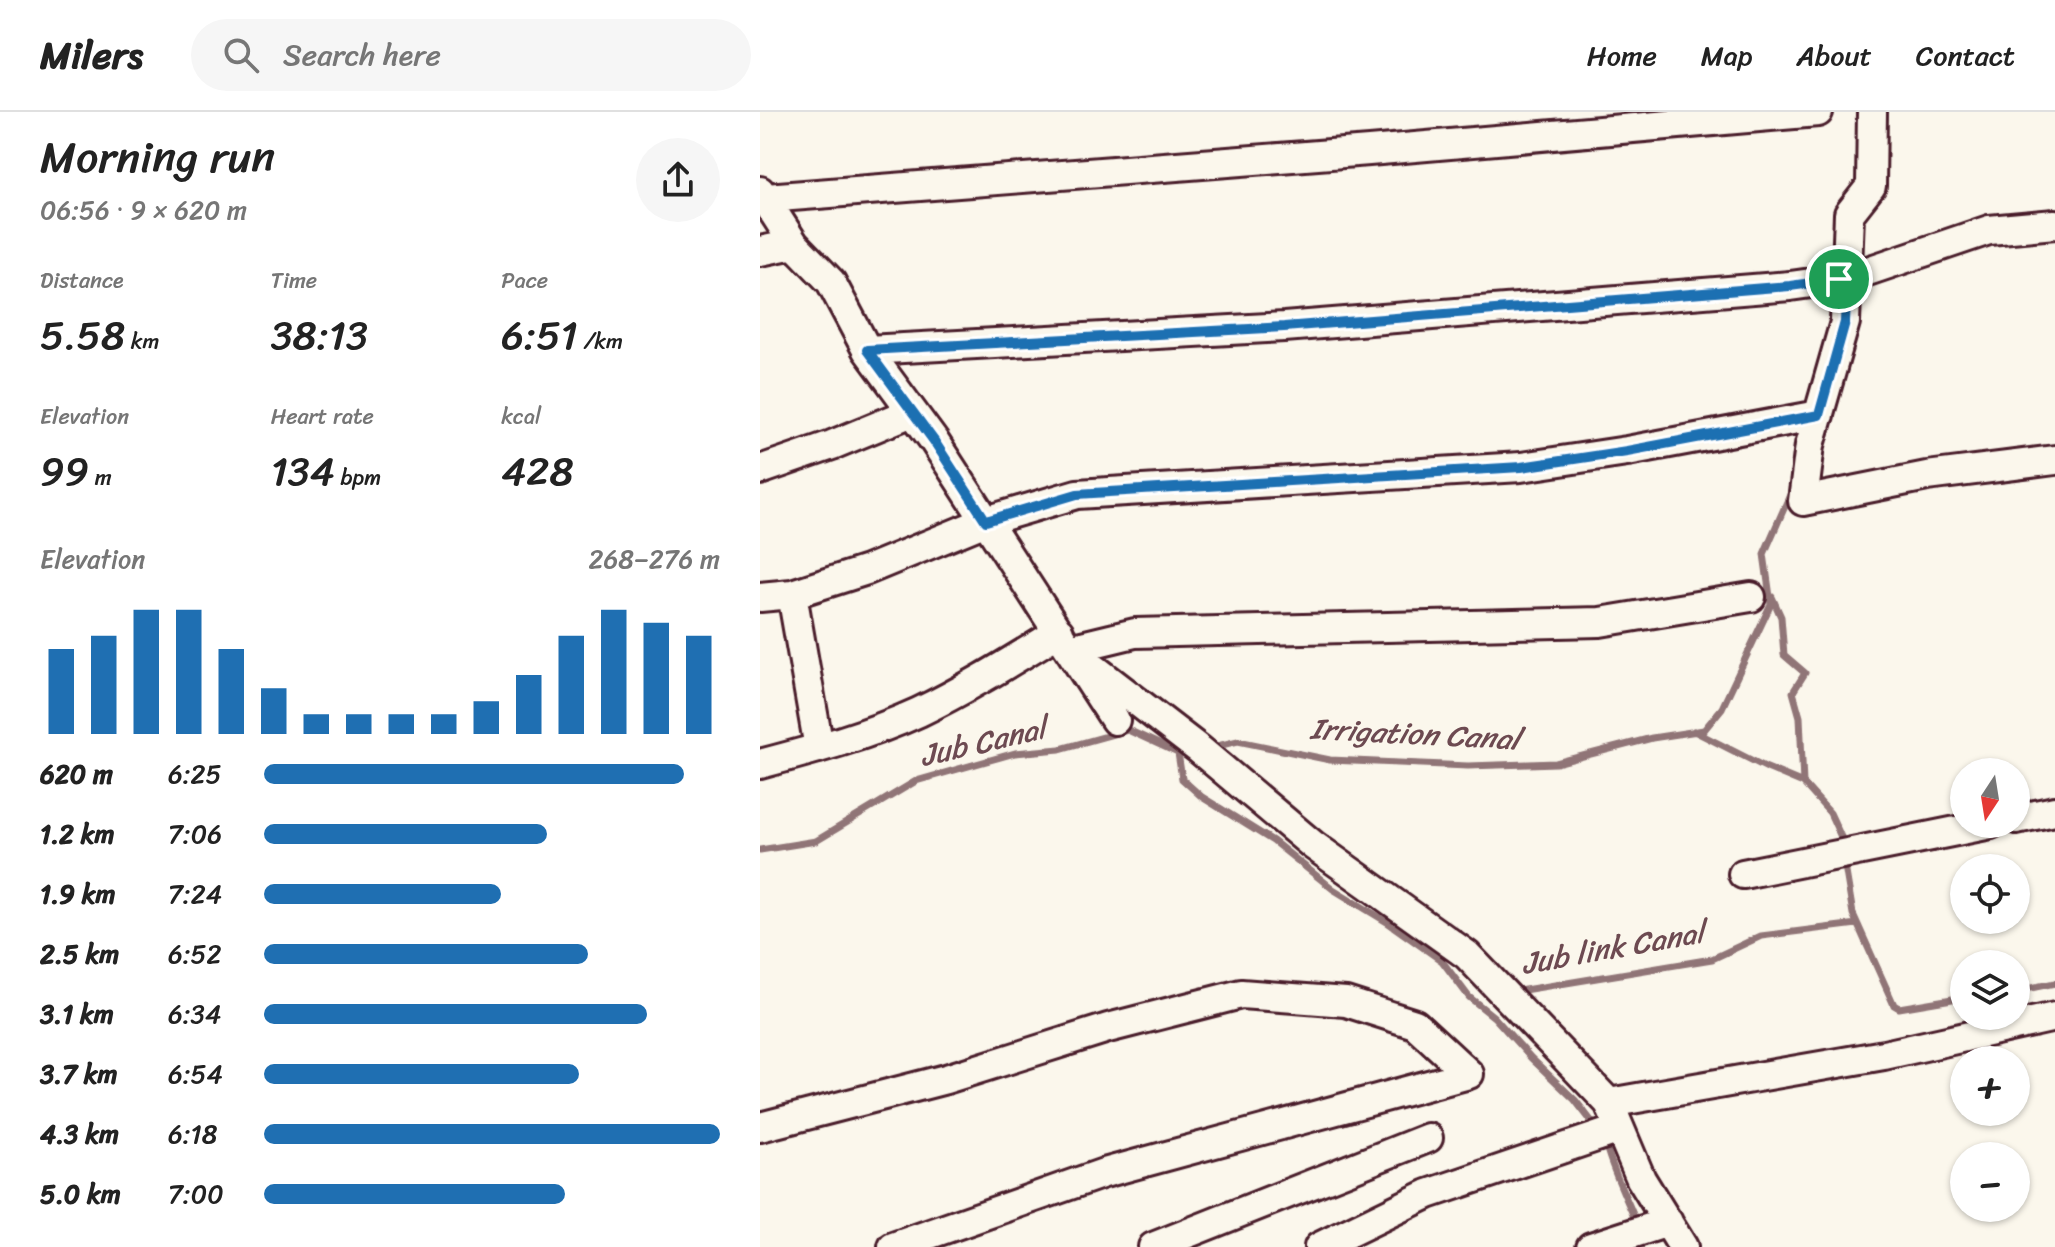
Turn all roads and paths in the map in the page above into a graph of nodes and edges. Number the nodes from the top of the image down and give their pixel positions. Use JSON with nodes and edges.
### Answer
{"nodes":[{"id":1,"x":1818,"y":112,"type":"edge"},
{"id":2,"x":1872,"y":112,"type":"edge"},
{"id":3,"x":763,"y":194,"type":"edge"},
{"id":4,"x":2055,"y":224,"type":"edge"},
{"id":5,"x":794,"y":244,"type":"junction"},
{"id":6,"x":760,"y":251,"type":"edge"},
{"id":7,"x":1847,"y":278,"type":"junction"},
{"id":8,"x":867,"y":350,"type":"junction"},
{"id":9,"x":912,"y":412,"type":"junction"},
{"id":10,"x":1819,"y":415,"type":"junction"},
{"id":11,"x":2055,"y":460,"type":"edge"},
{"id":12,"x":760,"y":470,"type":"edge"},
{"id":13,"x":986,"y":521,"type":"junction"},
{"id":14,"x":792,"y":594,"type":"junction"},
{"id":15,"x":760,"y":597,"type":"edge"},
{"id":16,"x":1751,"y":597,"type":"dead end"},
{"id":17,"x":1064,"y":640,"type":"junction"},
{"id":18,"x":1115,"y":720,"type":"dead end"},
{"id":19,"x":819,"y":748,"type":"junction"},
{"id":20,"x":760,"y":764,"type":"edge"},
{"id":21,"x":2055,"y":811,"type":"edge"},
{"id":22,"x":2030,"y":816,"type":"edge"},
{"id":23,"x":1950,"y":832,"type":"edge"},
{"id":24,"x":1743,"y":874,"type":"dead end"},
{"id":25,"x":2055,"y":1017,"type":"edge"},
{"id":26,"x":1614,"y":1116,"type":"junction"},
{"id":27,"x":760,"y":1127,"type":"edge"},
{"id":28,"x":1428,"y":1138,"type":"dead end"},
{"id":29,"x":1668,"y":1222,"type":"junction"},
{"id":30,"x":893,"y":1247,"type":"edge"},
{"id":31,"x":1153,"y":1247,"type":"edge"},
{"id":32,"x":1319,"y":1247,"type":"edge"},
{"id":33,"x":1591,"y":1247,"type":"edge"},
{"id":34,"x":1683,"y":1247,"type":"edge"}],
"edges":[{"from":1,"to":3,"type":"street"},
{"from":2,"to":7,"type":"street"},
{"from":3,"to":5,"type":"street"},
{"from":4,"to":7,"type":"street"},
{"from":5,"to":6,"type":"street"},
{"from":5,"to":8,"type":"street"},
{"from":7,"to":8,"type":"street"},
{"from":7,"to":10,"type":"street"},
{"from":8,"to":9,"type":"street"},
{"from":9,"to":12,"type":"street"},
{"from":9,"to":13,"type":"street"},
{"from":10,"to":11,"type":"street"},
{"from":10,"to":13,"type":"street"},
{"from":13,"to":14,"type":"street"},
{"from":13,"to":17,"type":"street"},
{"from":14,"to":15,"type":"street"},
{"from":14,"to":19,"type":"street"},
{"from":16,"to":17,"type":"street"},
{"from":17,"to":18,"type":"street"},
{"from":17,"to":19,"type":"street"},
{"from":17,"to":26,"type":"street"},
{"from":19,"to":20,"type":"street"},
{"from":21,"to":22,"type":"street"},
{"from":23,"to":24,"type":"street"},
{"from":25,"to":26,"type":"street"},
{"from":26,"to":29,"type":"street"},
{"from":26,"to":32,"type":"street"},
{"from":27,"to":30,"type":"street"},
{"from":28,"to":31,"type":"street"},
{"from":29,"to":33,"type":"street"},
{"from":29,"to":34,"type":"street"}]}
